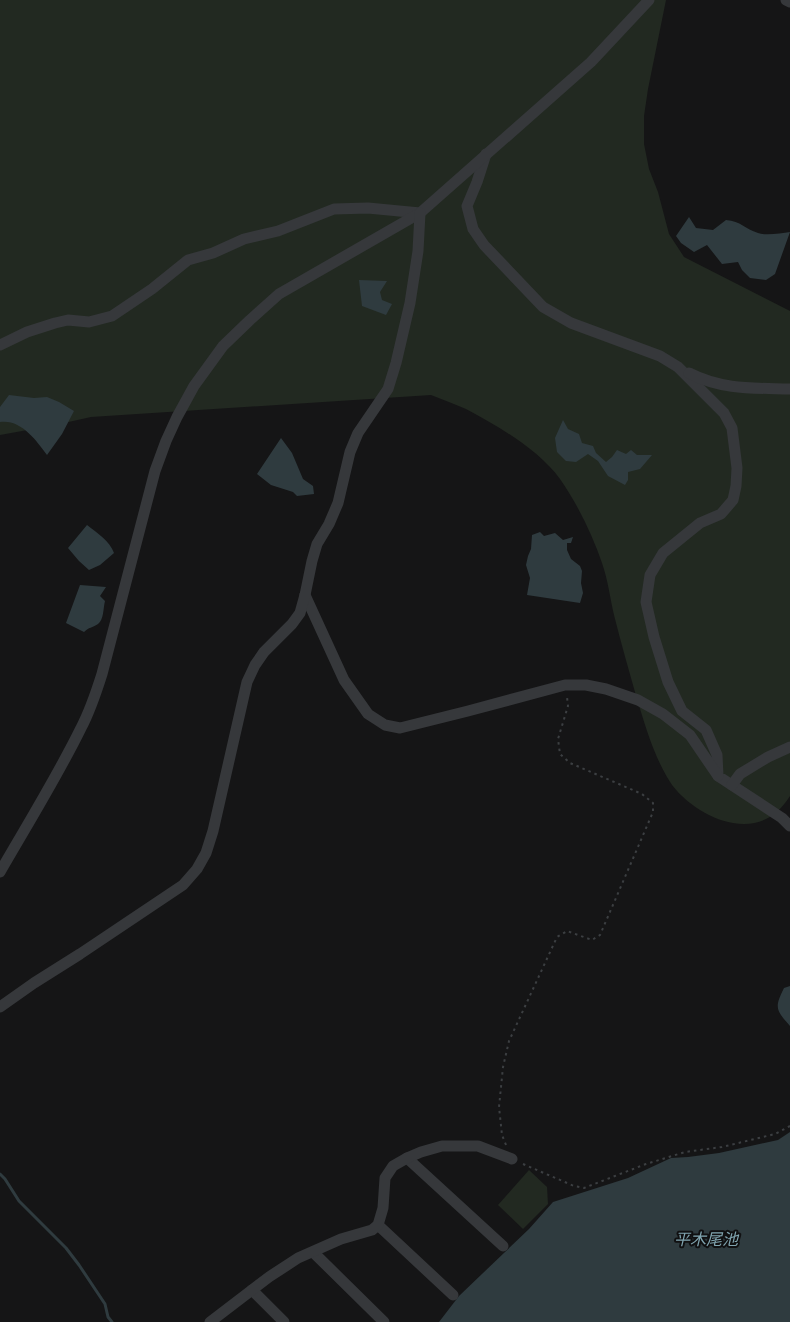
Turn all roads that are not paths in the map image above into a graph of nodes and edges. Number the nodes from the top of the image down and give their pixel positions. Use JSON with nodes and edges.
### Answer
{"nodes":[{"id":1,"x":649,"y":0,"type":"edge"},
{"id":2,"x":786,"y":0,"type":"edge"},
{"id":3,"x":790,"y":2,"type":"edge"},
{"id":4,"x":486,"y":154,"type":"junction"},
{"id":5,"x":420,"y":214,"type":"junction"},
{"id":6,"x":0,"y":345,"type":"edge"},
{"id":7,"x":678,"y":367,"type":"junction"},
{"id":8,"x":790,"y":389,"type":"edge"},
{"id":9,"x":306,"y":595,"type":"junction"},
{"id":10,"x":790,"y":747,"type":"edge"},
{"id":11,"x":718,"y":776,"type":"junction"},
{"id":12,"x":732,"y":785,"type":"junction"},
{"id":13,"x":790,"y":826,"type":"edge"},
{"id":14,"x":0,"y":872,"type":"edge"},
{"id":15,"x":0,"y":1007,"type":"edge"},
{"id":16,"x":407,"y":1158,"type":"junction"},
{"id":17,"x":512,"y":1159,"type":"road end"},
{"id":18,"x":378,"y":1225,"type":"junction"},
{"id":19,"x":503,"y":1246,"type":"dead end"},
{"id":20,"x":313,"y":1252,"type":"junction"},
{"id":21,"x":252,"y":1290,"type":"junction"},
{"id":22,"x":453,"y":1295,"type":"dead end"},
{"id":23,"x":210,"y":1322,"type":"edge"},
{"id":24,"x":284,"y":1322,"type":"edge"},
{"id":25,"x":384,"y":1322,"type":"edge"}],
"edges":[{"from":1,"to":4,"type":"street"},
{"from":2,"to":3,"type":"street"},
{"from":4,"to":5,"type":"street"},
{"from":4,"to":7,"type":"street"},
{"from":5,"to":6,"type":"street"},
{"from":5,"to":9,"type":"street"},
{"from":5,"to":14,"type":"street"},
{"from":7,"to":8,"type":"street"},
{"from":7,"to":11,"type":"street"},
{"from":9,"to":11,"type":"street"},
{"from":9,"to":15,"type":"street"},
{"from":10,"to":12,"type":"street"},
{"from":11,"to":12,"type":"street"},
{"from":12,"to":13,"type":"street"},
{"from":16,"to":17,"type":"street"},
{"from":16,"to":18,"type":"street"},
{"from":16,"to":19,"type":"street"},
{"from":18,"to":20,"type":"street"},
{"from":18,"to":22,"type":"street"},
{"from":20,"to":21,"type":"street"},
{"from":20,"to":25,"type":"street"},
{"from":21,"to":23,"type":"street"},
{"from":21,"to":24,"type":"street"}]}
